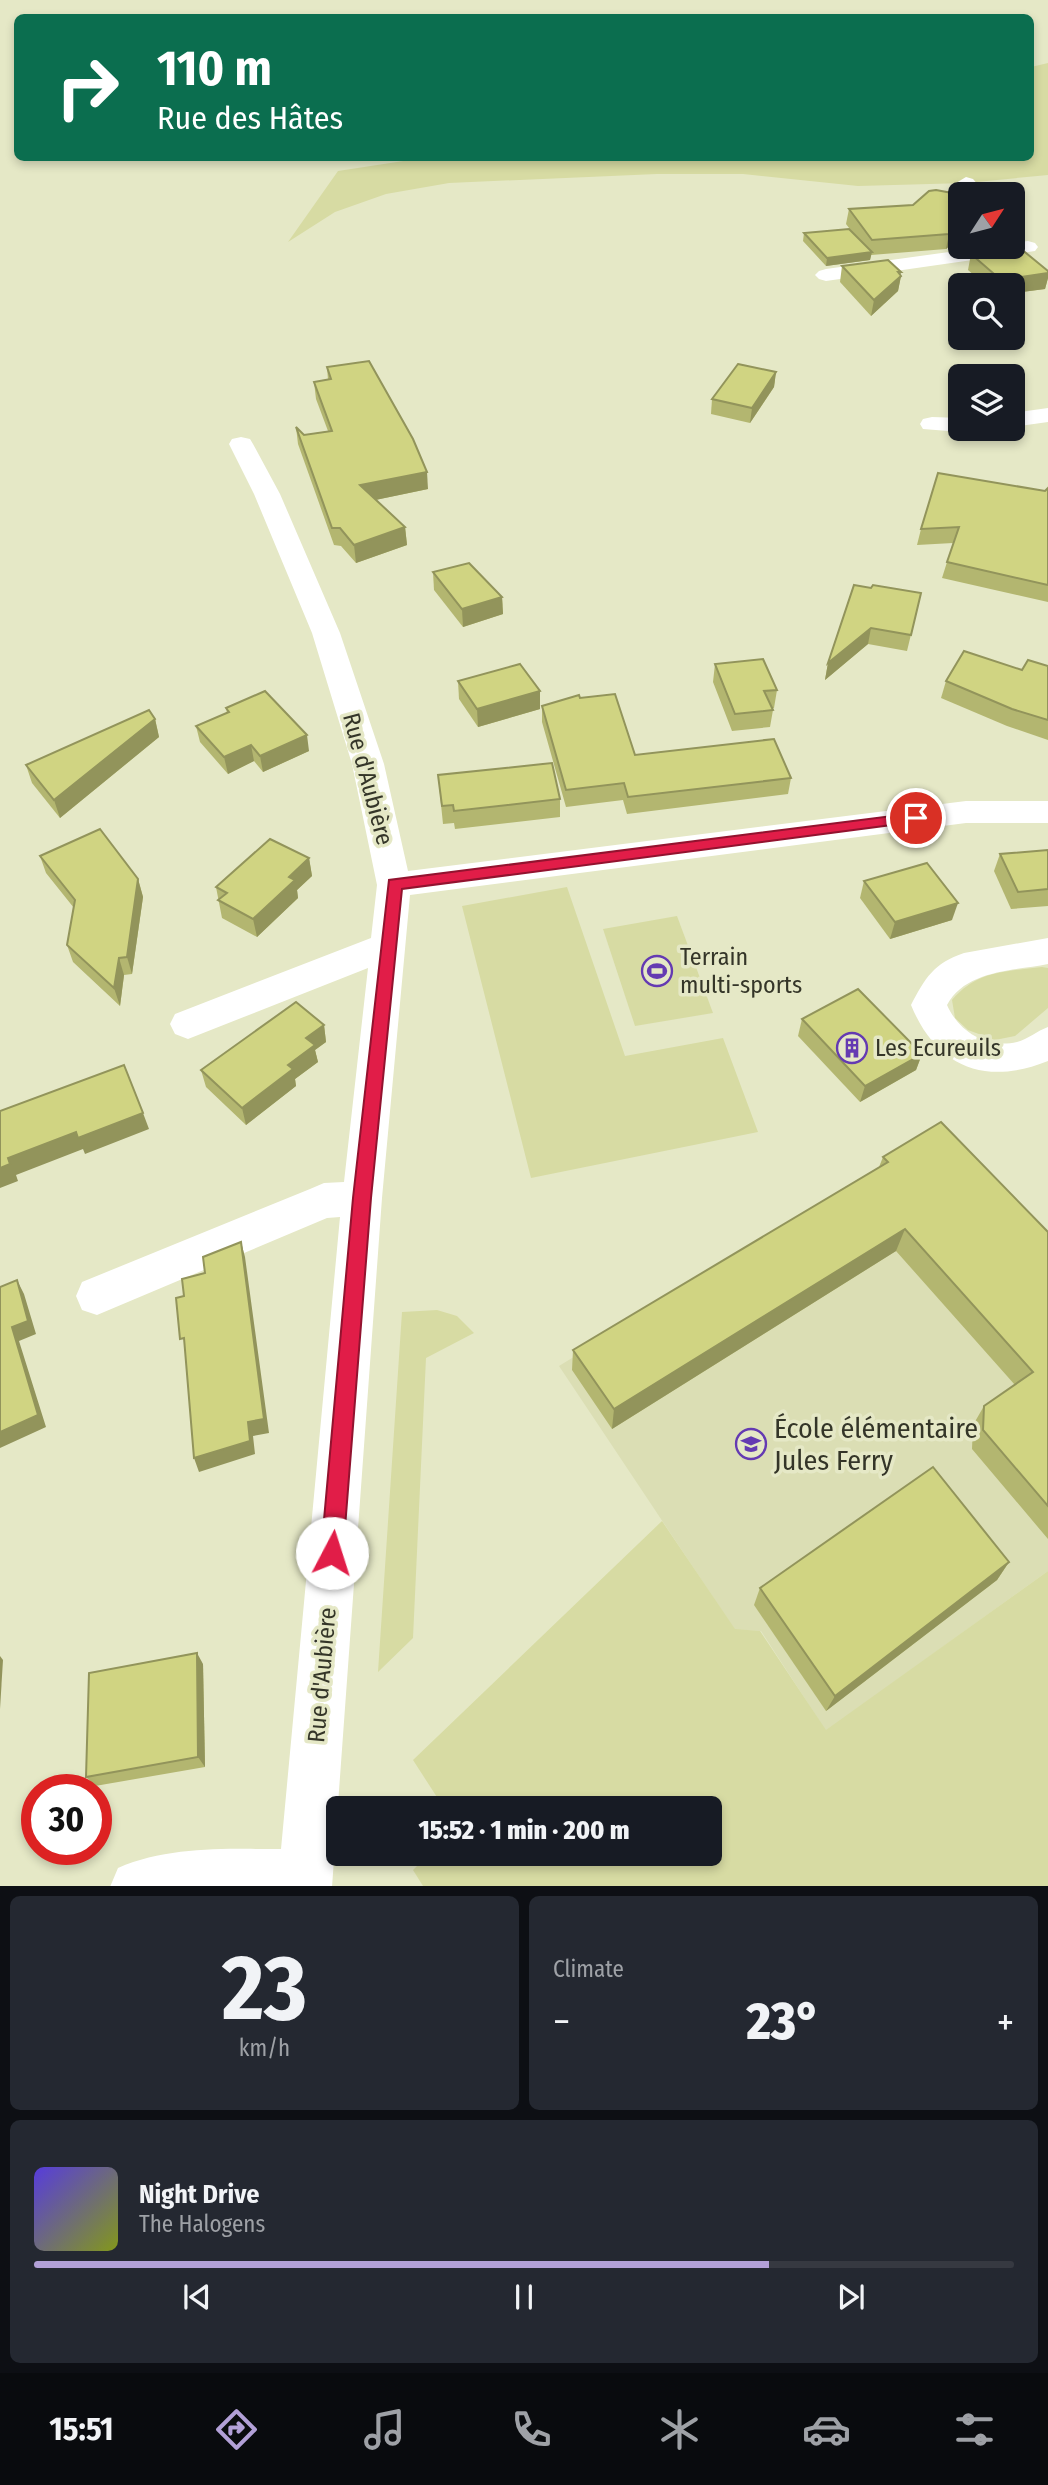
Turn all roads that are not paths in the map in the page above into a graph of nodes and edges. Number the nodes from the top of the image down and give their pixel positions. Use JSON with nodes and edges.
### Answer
{"nodes":[{"id":1,"x":1026,"y":246,"type":"edge"},
{"id":2,"x":948,"y":254,"type":"edge"},
{"id":3,"x":1048,"y":262,"type":"edge"},
{"id":4,"x":827,"y":275,"type":"dead end"},
{"id":5,"x":1048,"y":415,"type":"edge"},
{"id":6,"x":1025,"y":418,"type":"edge"},
{"id":7,"x":932,"y":425,"type":"dead end"},
{"id":8,"x":948,"y":425,"type":"edge"},
{"id":9,"x":241,"y":444,"type":"dead end"},
{"id":10,"x":1048,"y":812,"type":"edge"},
{"id":11,"x":394,"y":884,"type":"junction"},
{"id":12,"x":388,"y":946,"type":"junction"},
{"id":13,"x":1048,"y":951,"type":"edge"},
{"id":14,"x":188,"y":1024,"type":"dead end"},
{"id":15,"x":1048,"y":1042,"type":"edge"},
{"id":16,"x":362,"y":1198,"type":"junction"},
{"id":17,"x":97,"y":1296,"type":"dead end"},
{"id":18,"x":305,"y":1881,"type":"edge"},
{"id":19,"x":137,"y":1886,"type":"edge"}],
"edges":[{"from":1,"to":3,"type":"street"},
{"from":2,"to":4,"type":"street"},
{"from":5,"to":6,"type":"street"},
{"from":7,"to":8,"type":"street"},
{"from":9,"to":11,"type":"street","name":"Rue d'Aubière"},
{"from":10,"to":11,"type":"street"},
{"from":11,"to":12,"type":"street","name":"Rue d'Aubière"},
{"from":12,"to":14,"type":"street"},
{"from":12,"to":16,"type":"street","name":"Rue d'Aubière"},
{"from":13,"to":15,"type":"street"},
{"from":16,"to":17,"type":"street"},
{"from":16,"to":18,"type":"street","name":"Rue d'Aubière"},
{"from":18,"to":19,"type":"street"}]}
